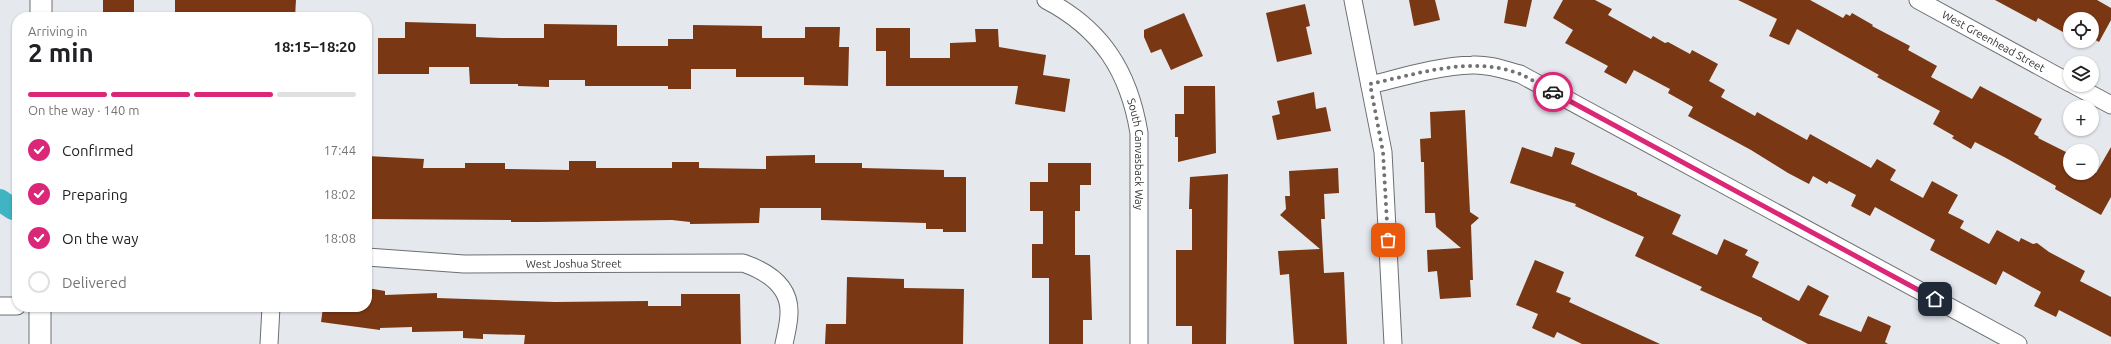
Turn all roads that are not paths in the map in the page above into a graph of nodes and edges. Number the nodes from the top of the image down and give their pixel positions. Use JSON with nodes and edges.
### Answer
{"nodes":[{"id":1,"x":41,"y":0,"type":"edge"},
{"id":2,"x":1046,"y":0,"type":"edge"},
{"id":3,"x":1353,"y":0,"type":"edge"},
{"id":4,"x":1918,"y":0,"type":"edge"},
{"id":5,"x":41,"y":12,"type":"edge"},
{"id":6,"x":2063,"y":79,"type":"edge"},
{"id":7,"x":1370,"y":84,"type":"junction"},
{"id":8,"x":2087,"y":92,"type":"edge"},
{"id":9,"x":2111,"y":105,"type":"edge"},
{"id":10,"x":372,"y":257,"type":"edge"},
{"id":11,"x":0,"y":306,"type":"edge"},
{"id":12,"x":12,"y":306,"type":"edge"},
{"id":13,"x":40,"y":312,"type":"edge"},
{"id":14,"x":271,"y":312,"type":"edge"},
{"id":15,"x":40,"y":344,"type":"edge"},
{"id":16,"x":269,"y":344,"type":"edge"},
{"id":17,"x":784,"y":344,"type":"edge"},
{"id":18,"x":1139,"y":344,"type":"edge"},
{"id":19,"x":1393,"y":344,"type":"edge"},
{"id":20,"x":2018,"y":344,"type":"edge"}],
"edges":[{"from":1,"to":5,"type":"street"},
{"from":2,"to":18,"type":"street","name":"South Canvasback Way"},
{"from":3,"to":7,"type":"street"},
{"from":4,"to":6,"type":"street","name":"West Greenhead Street"},
{"from":7,"to":19,"type":"street"},
{"from":7,"to":20,"type":"street"},
{"from":8,"to":9,"type":"street"},
{"from":10,"to":17,"type":"street","name":"West Joshua Street"},
{"from":11,"to":12,"type":"street"},
{"from":13,"to":15,"type":"street"},
{"from":14,"to":16,"type":"street"}]}
